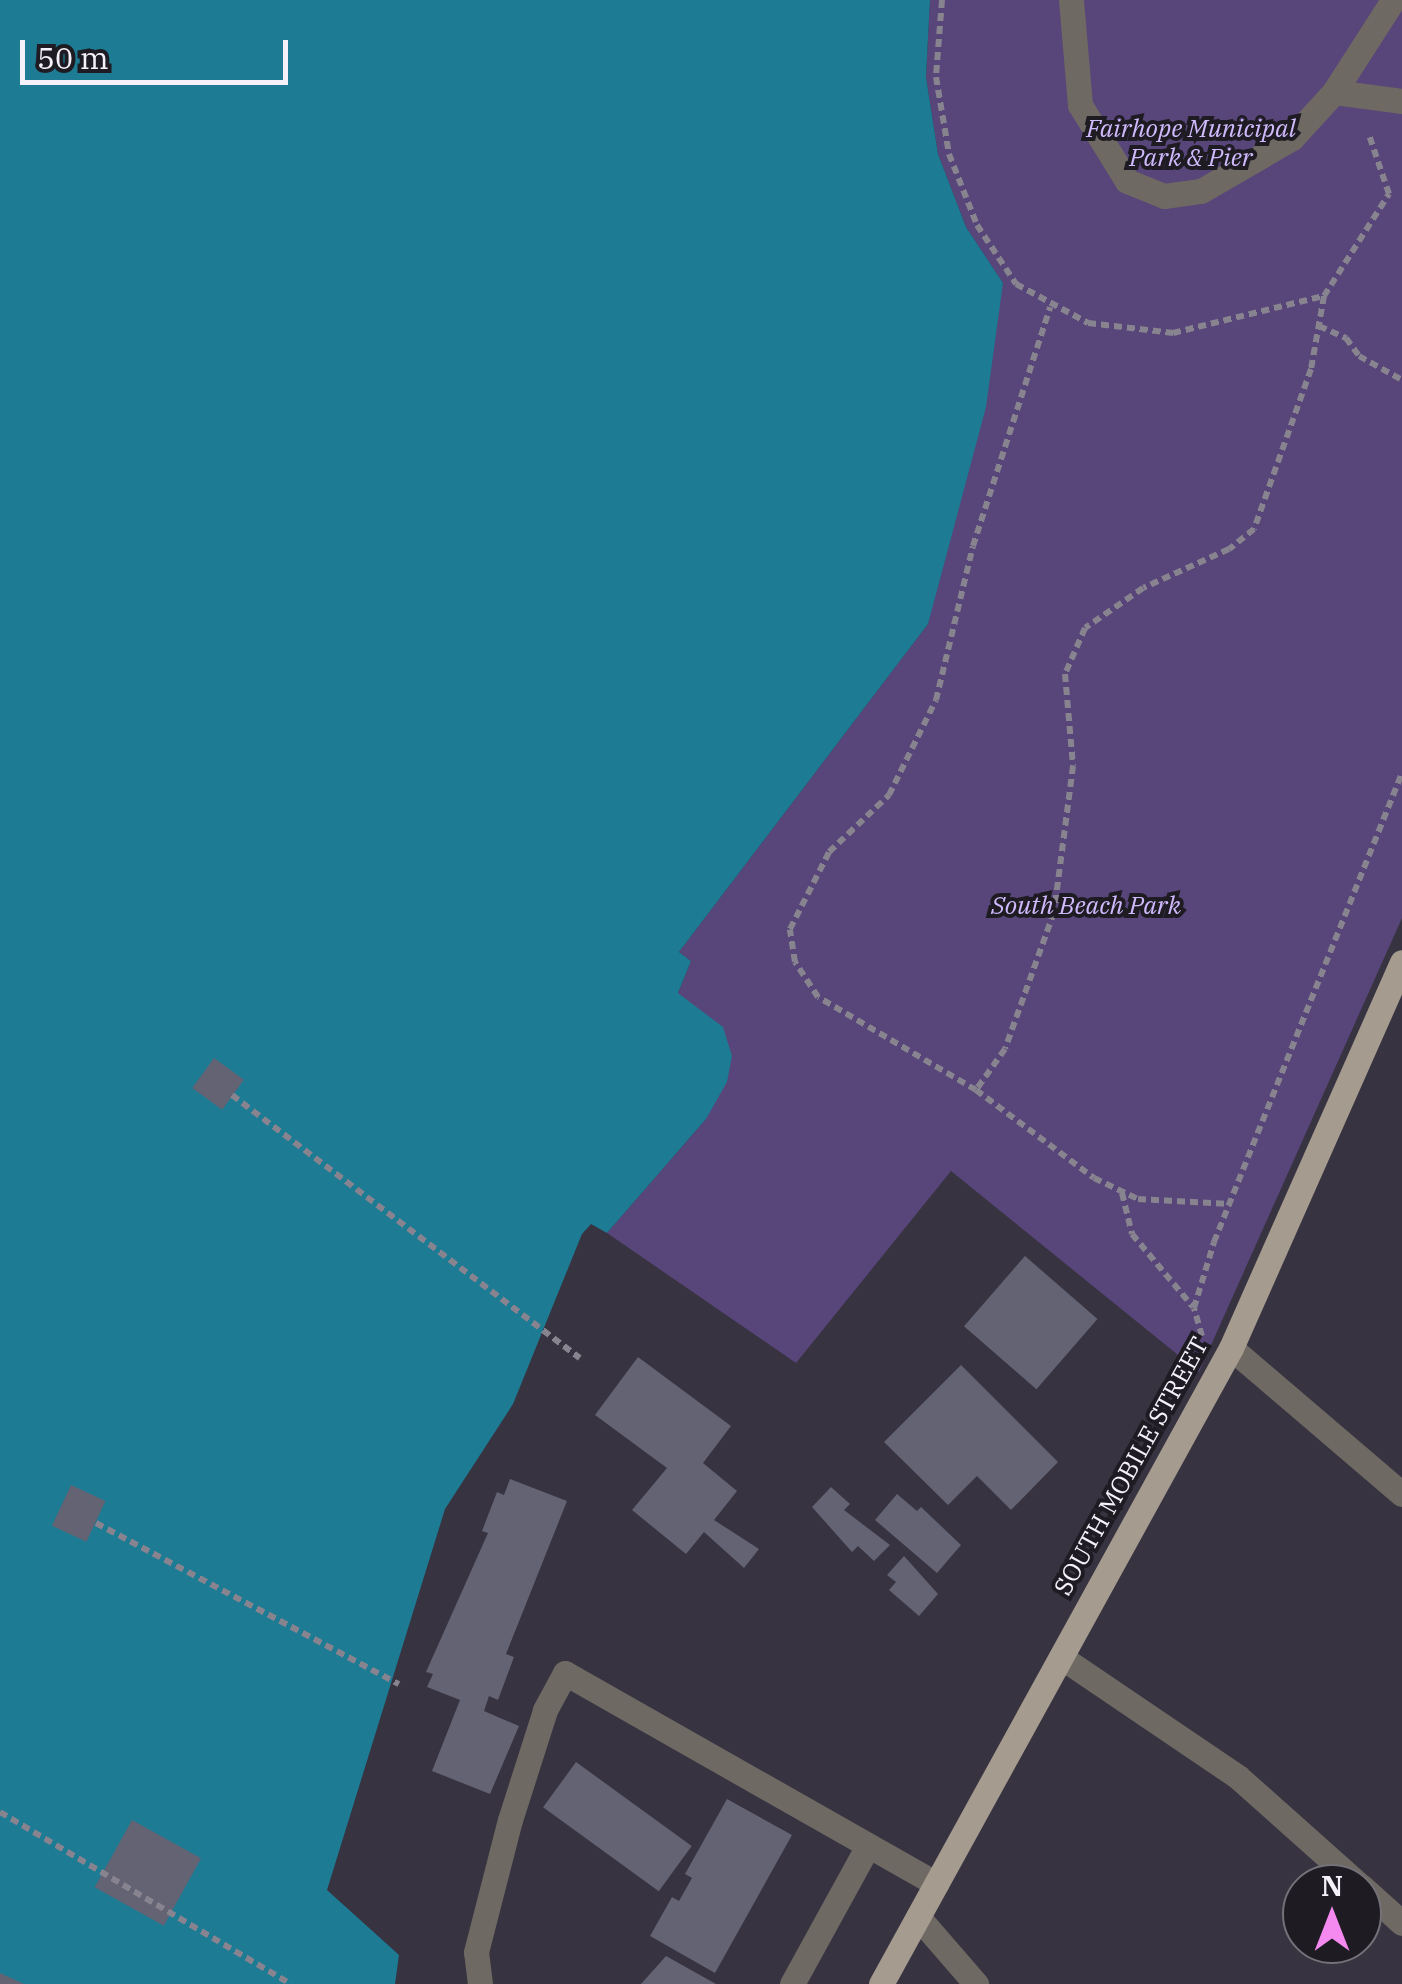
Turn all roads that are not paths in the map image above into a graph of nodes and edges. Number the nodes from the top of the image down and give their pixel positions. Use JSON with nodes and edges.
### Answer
{"nodes":[{"id":1,"x":1071,"y":0,"type":"edge"},
{"id":2,"x":1393,"y":0,"type":"edge"},
{"id":3,"x":1334,"y":92,"type":"junction"},
{"id":4,"x":1402,"y":101,"type":"edge"},
{"id":5,"x":1402,"y":962,"type":"edge"},
{"id":6,"x":1231,"y":1348,"type":"junction"},
{"id":7,"x":1402,"y":1494,"type":"edge"},
{"id":8,"x":1060,"y":1657,"type":"junction"},
{"id":9,"x":868,"y":1846,"type":"junction"},
{"id":10,"x":1335,"y":1864,"type":"edge"},
{"id":11,"x":936,"y":1884,"type":"junction"},
{"id":12,"x":1382,"y":1905,"type":"edge"},
{"id":13,"x":918,"y":1917,"type":"junction"},
{"id":14,"x":1402,"y":1923,"type":"edge"},
{"id":15,"x":480,"y":1984,"type":"edge"},
{"id":16,"x":792,"y":1984,"type":"edge"},
{"id":17,"x":880,"y":1984,"type":"edge"},
{"id":18,"x":976,"y":1984,"type":"edge"}],
"edges":[{"from":1,"to":3,"type":"street"},
{"from":2,"to":3,"type":"street"},
{"from":3,"to":4,"type":"street"},
{"from":5,"to":6,"type":"main road","name":"SOUTH MOBILE STREET"},
{"from":6,"to":7,"type":"street"},
{"from":6,"to":8,"type":"main road","name":"SOUTH MOBILE STREET"},
{"from":8,"to":10,"type":"street"},
{"from":8,"to":11,"type":"main road","name":"SOUTH MOBILE STREET"},
{"from":9,"to":11,"type":"street"},
{"from":9,"to":15,"type":"street"},
{"from":9,"to":16,"type":"street"},
{"from":11,"to":13,"type":"main road","name":"SOUTH MOBILE STREET"},
{"from":12,"to":14,"type":"street"},
{"from":13,"to":17,"type":"main road","name":"SOUTH MOBILE STREET"},
{"from":13,"to":18,"type":"street"}]}
